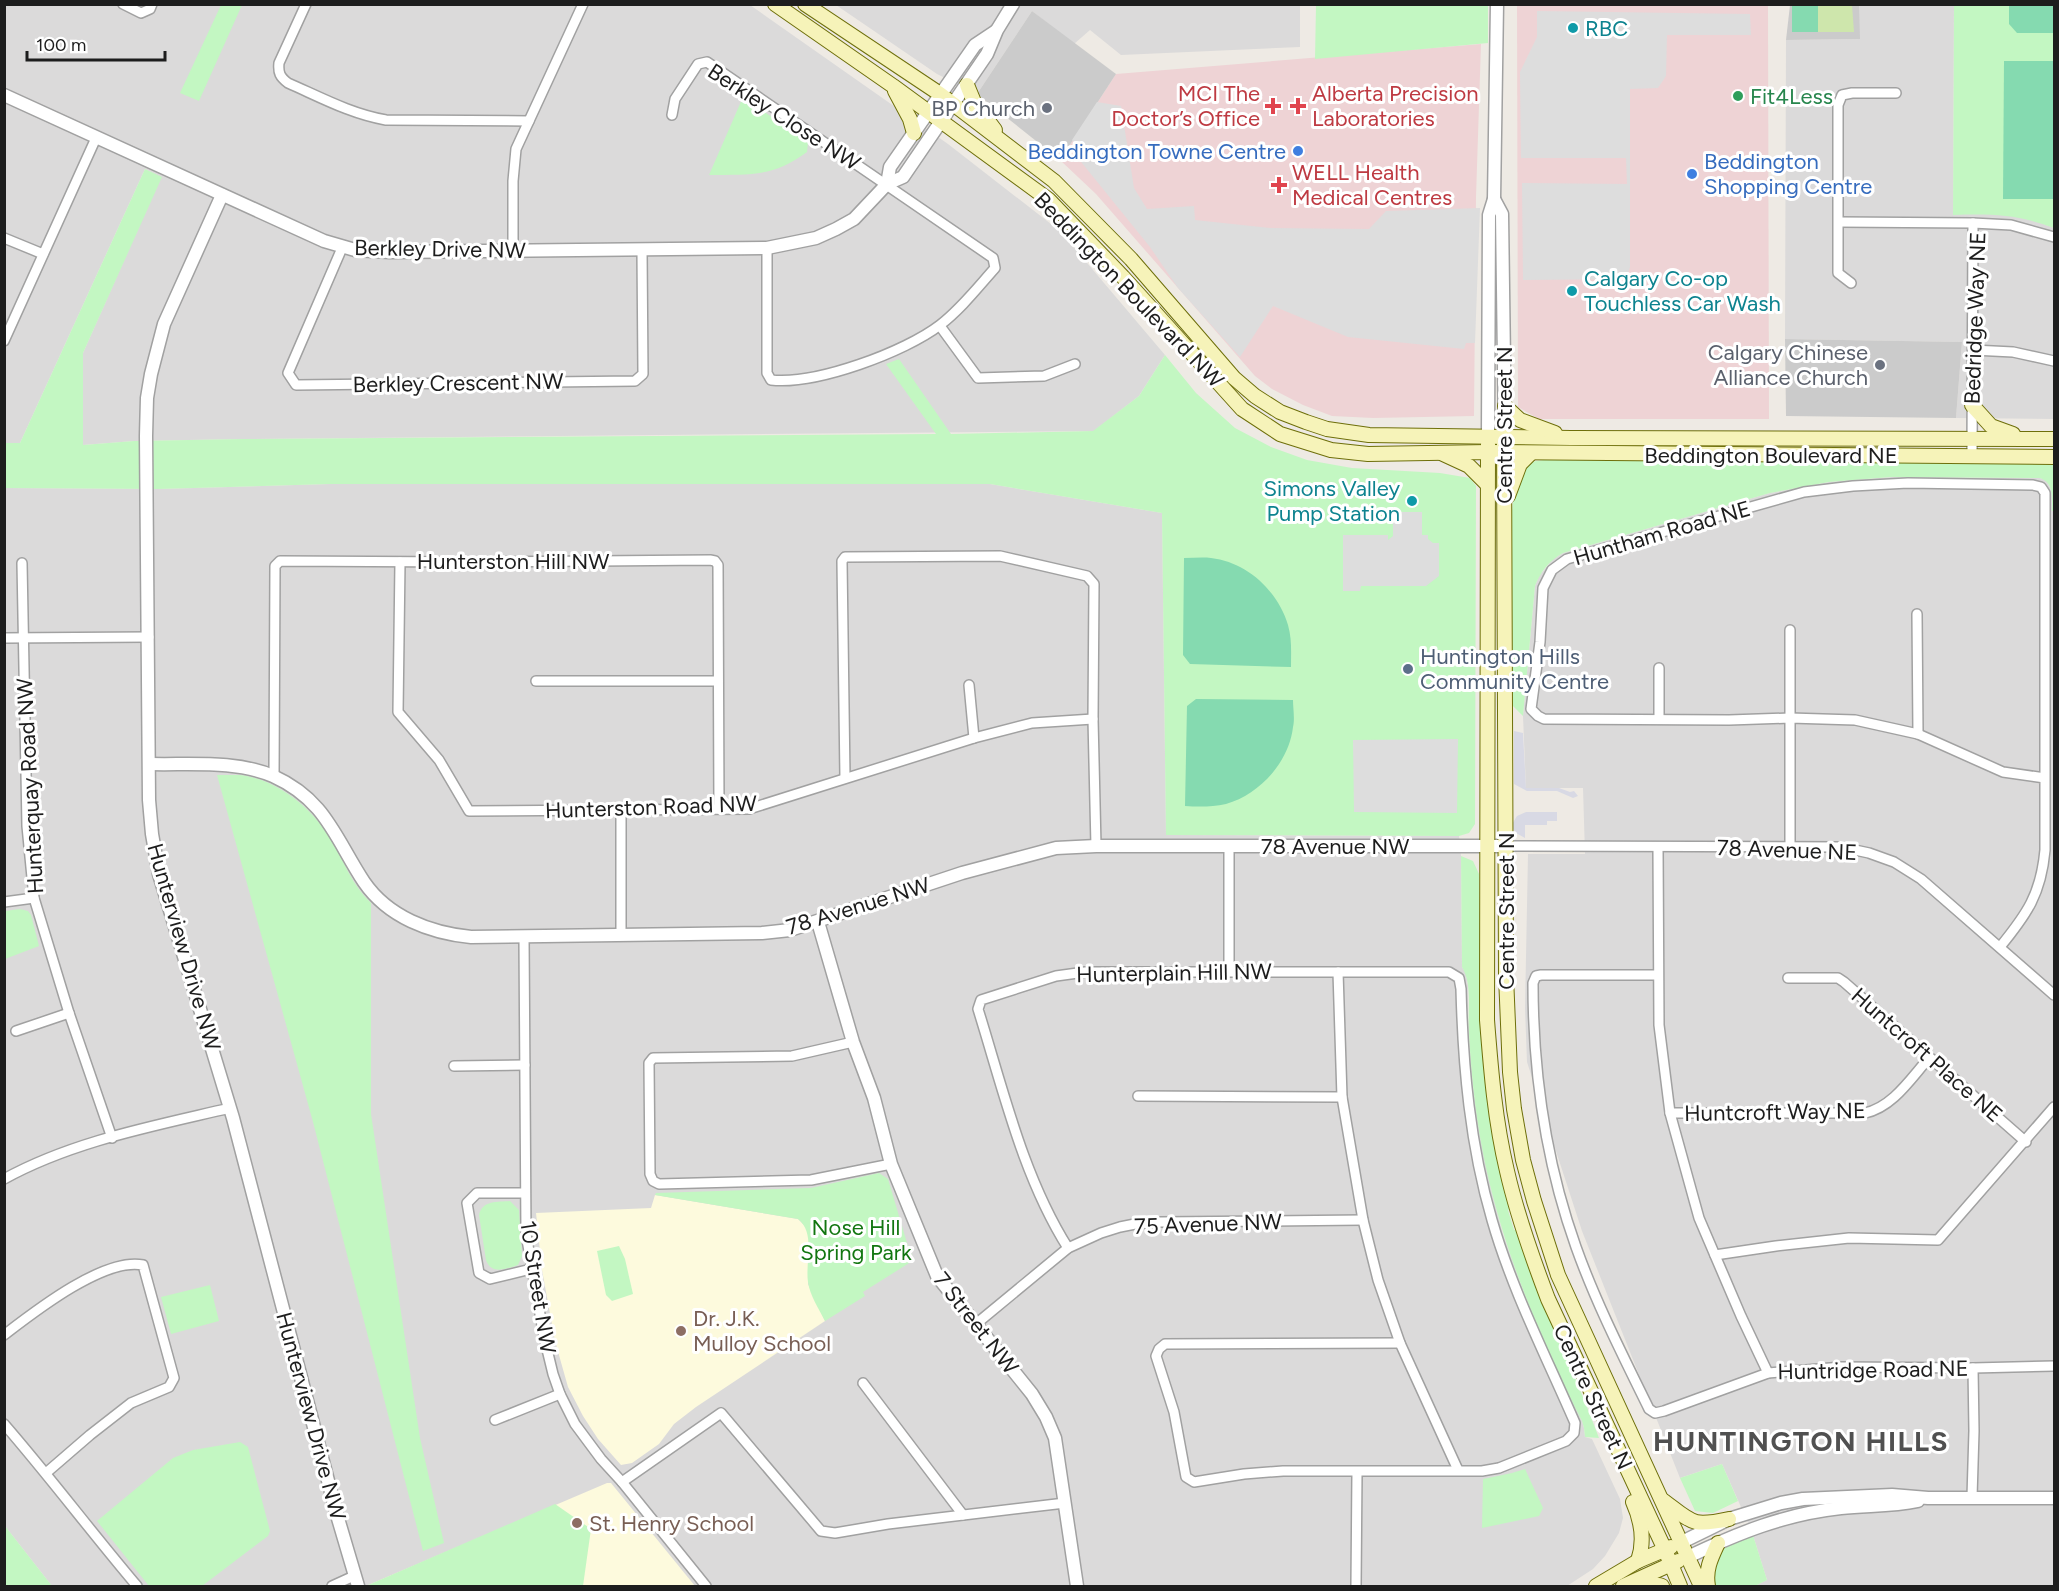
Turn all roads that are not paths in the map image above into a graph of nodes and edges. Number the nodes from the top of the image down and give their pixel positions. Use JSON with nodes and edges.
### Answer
{"nodes":[{"id":1,"x":123,"y":4,"type":"edge"},
{"id":2,"x":153,"y":4,"type":"edge"},
{"id":3,"x":306,"y":4,"type":"edge"},
{"id":4,"x":583,"y":4,"type":"edge"},
{"id":5,"x":775,"y":4,"type":"edge"},
{"id":6,"x":805,"y":4,"type":"edge"},
{"id":7,"x":1012,"y":4,"type":"edge"},
{"id":8,"x":1497,"y":4,"type":"edge"},
{"id":9,"x":997,"y":30,"type":"junction"},
{"id":10,"x":967,"y":85,"type":"junction"},
{"id":11,"x":893,"y":86,"type":"junction"},
{"id":12,"x":1896,"y":93,"type":"dead end"},
{"id":13,"x":940,"y":94,"type":"junction"},
{"id":14,"x":4,"y":95,"type":"edge"},
{"id":15,"x":953,"y":104,"type":"junction"},
{"id":16,"x":928,"y":112,"type":"junction"},
{"id":17,"x":672,"y":115,"type":"dead end"},
{"id":18,"x":529,"y":121,"type":"junction"},
{"id":19,"x":941,"y":121,"type":"junction"},
{"id":20,"x":914,"y":133,"type":"junction"},
{"id":21,"x":999,"y":137,"type":"junction"},
{"id":22,"x":96,"y":138,"type":"junction"},
{"id":23,"x":887,"y":184,"type":"junction"},
{"id":24,"x":222,"y":195,"type":"junction"},
{"id":25,"x":1494,"y":199,"type":"junction"},
{"id":26,"x":1839,"y":222,"type":"junction"},
{"id":27,"x":1973,"y":223,"type":"junction"},
{"id":28,"x":2055,"y":237,"type":"edge"},
{"id":29,"x":4,"y":238,"type":"edge"},
{"id":30,"x":342,"y":248,"type":"junction"},
{"id":31,"x":767,"y":248,"type":"junction"},
{"id":32,"x":513,"y":250,"type":"junction"},
{"id":33,"x":642,"y":250,"type":"junction"},
{"id":34,"x":43,"y":254,"type":"junction"},
{"id":35,"x":1851,"y":283,"type":"dead end"},
{"id":36,"x":940,"y":326,"type":"junction"},
{"id":37,"x":4,"y":341,"type":"edge"},
{"id":38,"x":1973,"y":350,"type":"junction"},
{"id":39,"x":2055,"y":361,"type":"edge"},
{"id":40,"x":1075,"y":364,"type":"dead end"},
{"id":41,"x":1972,"y":405,"type":"junction"},
{"id":42,"x":1505,"y":406,"type":"junction"},
{"id":43,"x":1497,"y":436,"type":"junction"},
{"id":44,"x":1571,"y":438,"type":"junction"},
{"id":45,"x":1972,"y":439,"type":"junction"},
{"id":46,"x":2027,"y":439,"type":"junction"},
{"id":47,"x":2055,"y":439,"type":"edge"},
{"id":48,"x":1488,"y":452,"type":"junction"},
{"id":49,"x":1504,"y":452,"type":"junction"},
{"id":50,"x":1441,"y":453,"type":"junction"},
{"id":51,"x":1531,"y":453,"type":"junction"},
{"id":52,"x":1972,"y":456,"type":"junction"},
{"id":53,"x":2055,"y":457,"type":"edge"},
{"id":54,"x":1487,"y":484,"type":"junction"},
{"id":55,"x":1504,"y":506,"type":"junction"},
{"id":56,"x":400,"y":562,"type":"junction"},
{"id":57,"x":22,"y":563,"type":"dead end"},
{"id":58,"x":1917,"y":614,"type":"dead end"},
{"id":59,"x":1790,"y":630,"type":"dead end"},
{"id":60,"x":4,"y":638,"type":"edge"},
{"id":61,"x":24,"y":638,"type":"junction"},
{"id":62,"x":149,"y":638,"type":"junction"},
{"id":63,"x":1659,"y":668,"type":"dead end"},
{"id":64,"x":536,"y":681,"type":"dead end"},
{"id":65,"x":718,"y":681,"type":"junction"},
{"id":66,"x":969,"y":686,"type":"dead end"},
{"id":67,"x":1659,"y":718,"type":"junction"},
{"id":68,"x":1790,"y":718,"type":"junction"},
{"id":69,"x":1093,"y":719,"type":"junction"},
{"id":70,"x":1918,"y":734,"type":"junction"},
{"id":71,"x":974,"y":738,"type":"junction"},
{"id":72,"x":150,"y":764,"type":"junction"},
{"id":73,"x":274,"y":777,"type":"junction"},
{"id":74,"x":845,"y":778,"type":"junction"},
{"id":75,"x":2045,"y":778,"type":"junction"},
{"id":76,"x":719,"y":809,"type":"junction"},
{"id":77,"x":621,"y":810,"type":"junction"},
{"id":78,"x":1096,"y":846,"type":"junction"},
{"id":79,"x":1488,"y":846,"type":"junction"},
{"id":80,"x":1506,"y":846,"type":"junction"},
{"id":81,"x":1790,"y":846,"type":"junction"},
{"id":82,"x":1229,"y":847,"type":"junction"},
{"id":83,"x":1658,"y":848,"type":"junction"},
{"id":84,"x":34,"y":898,"type":"junction"},
{"id":85,"x":4,"y":902,"type":"edge"},
{"id":86,"x":818,"y":922,"type":"junction"},
{"id":87,"x":621,"y":936,"type":"junction"},
{"id":88,"x":524,"y":937,"type":"junction"},
{"id":89,"x":2000,"y":947,"type":"junction"},
{"id":90,"x":1229,"y":971,"type":"junction"},
{"id":91,"x":1338,"y":972,"type":"junction"},
{"id":92,"x":1658,"y":975,"type":"junction"},
{"id":93,"x":1788,"y":978,"type":"dead end"},
{"id":94,"x":2055,"y":995,"type":"edge"},
{"id":95,"x":69,"y":1013,"type":"junction"},
{"id":96,"x":16,"y":1031,"type":"dead end"},
{"id":97,"x":853,"y":1042,"type":"junction"},
{"id":98,"x":1929,"y":1058,"type":"junction"},
{"id":99,"x":525,"y":1065,"type":"junction"},
{"id":100,"x":453,"y":1066,"type":"dead end"},
{"id":101,"x":1138,"y":1096,"type":"dead end"},
{"id":102,"x":1342,"y":1097,"type":"junction"},
{"id":103,"x":2055,"y":1107,"type":"edge"},
{"id":104,"x":230,"y":1108,"type":"junction"},
{"id":105,"x":1670,"y":1113,"type":"junction"},
{"id":106,"x":112,"y":1138,"type":"junction"},
{"id":107,"x":2026,"y":1142,"type":"junction"},
{"id":108,"x":891,"y":1164,"type":"junction"},
{"id":109,"x":4,"y":1179,"type":"edge"},
{"id":110,"x":525,"y":1193,"type":"junction"},
{"id":111,"x":1363,"y":1220,"type":"junction"},
{"id":112,"x":1068,"y":1248,"type":"junction"},
{"id":113,"x":1714,"y":1255,"type":"junction"},
{"id":114,"x":531,"y":1269,"type":"junction"},
{"id":115,"x":976,"y":1324,"type":"junction"},
{"id":116,"x":4,"y":1335,"type":"edge"},
{"id":117,"x":1400,"y":1343,"type":"junction"},
{"id":118,"x":2055,"y":1366,"type":"edge"},
{"id":119,"x":1973,"y":1368,"type":"junction"},
{"id":120,"x":1768,"y":1373,"type":"junction"},
{"id":121,"x":863,"y":1383,"type":"dead end"},
{"id":122,"x":560,"y":1394,"type":"junction"},
{"id":123,"x":495,"y":1420,"type":"dead end"},
{"id":124,"x":4,"y":1424,"type":"edge"},
{"id":125,"x":1611,"y":1435,"type":"junction"},
{"id":126,"x":1458,"y":1470,"type":"junction"},
{"id":127,"x":1357,"y":1472,"type":"junction"},
{"id":128,"x":46,"y":1473,"type":"junction"},
{"id":129,"x":622,"y":1482,"type":"junction"},
{"id":130,"x":1972,"y":1497,"type":"junction"},
{"id":131,"x":1928,"y":1498,"type":"junction"},
{"id":132,"x":2055,"y":1498,"type":"edge"},
{"id":133,"x":1662,"y":1499,"type":"junction"},
{"id":134,"x":1065,"y":1503,"type":"junction"},
{"id":135,"x":963,"y":1515,"type":"junction"},
{"id":136,"x":1729,"y":1519,"type":"junction"},
{"id":137,"x":1682,"y":1542,"type":"junction"},
{"id":138,"x":1718,"y":1544,"type":"junction"},
{"id":139,"x":1665,"y":1550,"type":"junction"},
{"id":140,"x":1688,"y":1557,"type":"junction"},
{"id":141,"x":1638,"y":1561,"type":"junction"},
{"id":142,"x":1671,"y":1564,"type":"junction"},
{"id":143,"x":356,"y":1581,"type":"edge"},
{"id":144,"x":1624,"y":1586,"type":"edge"},
{"id":145,"x":137,"y":1587,"type":"edge"},
{"id":146,"x":332,"y":1587,"type":"edge"},
{"id":147,"x":706,"y":1587,"type":"edge"},
{"id":148,"x":1077,"y":1587,"type":"edge"},
{"id":149,"x":1356,"y":1587,"type":"edge"},
{"id":150,"x":1596,"y":1587,"type":"edge"},
{"id":151,"x":1662,"y":1587,"type":"edge"},
{"id":152,"x":1680,"y":1587,"type":"edge"},
{"id":153,"x":1701,"y":1587,"type":"edge"},
{"id":154,"x":1708,"y":1587,"type":"edge"}],
"edges":[{"from":1,"to":2,"type":"street"},
{"from":3,"to":18,"type":"street"},
{"from":4,"to":18,"type":"street"},
{"from":5,"to":11,"type":"main road","name":"Beddington Boulevard NW"},
{"from":6,"to":13,"type":"main road","name":"Beddington Boulevard NW"},
{"from":7,"to":9,"type":"street","name":"Berkley Drive NW"},
{"from":8,"to":25,"type":"street","name":"Centre Street N"},
{"from":9,"to":10,"type":"street","name":"Berkley Drive NW"},
{"from":9,"to":13,"type":"street","name":"Berkley Drive NW"},
{"from":10,"to":15,"type":"street","name":"Berkley Drive NW"},
{"from":10,"to":21,"type":"main road"},
{"from":11,"to":16,"type":"main road","name":"Beddington Boulevard NW"},
{"from":11,"to":20,"type":"main road"},
{"from":12,"to":26,"type":"street"},
{"from":13,"to":15,"type":"main road","name":"Beddington Boulevard NW"},
{"from":13,"to":16,"type":"street","name":"Berkley Drive NW"},
{"from":14,"to":22,"type":"street","name":"Berkley Drive NW"},
{"from":15,"to":19,"type":"street","name":"Berkley Drive NW"},
{"from":15,"to":21,"type":"main road","name":"Beddington Boulevard NW"},
{"from":16,"to":19,"type":"main road","name":"Beddington Boulevard NW"},
{"from":16,"to":20,"type":"street","name":"Berkley Drive NW"},
{"from":17,"to":23,"type":"street","name":"Berkley Close NW"},
{"from":18,"to":32,"type":"street"},
{"from":19,"to":23,"type":"street","name":"Berkley Drive NW"},
{"from":19,"to":50,"type":"main road","name":"Beddington Boulevard NW"},
{"from":20,"to":23,"type":"street","name":"Berkley Drive NW"},
{"from":21,"to":43,"type":"main road","name":"Beddington Boulevard NW"},
{"from":22,"to":24,"type":"street","name":"Berkley Drive NW"},
{"from":22,"to":34,"type":"street"},
{"from":23,"to":31,"type":"street","name":"Berkley Drive NW"},
{"from":23,"to":36,"type":"street","name":"Berkley Close NW"},
{"from":24,"to":30,"type":"street","name":"Berkley Drive NW"},
{"from":24,"to":62,"type":"street","name":"Hunterview Drive NW"},
{"from":25,"to":42,"type":"street","name":"Centre Street N"},
{"from":25,"to":43,"type":"street","name":"Centre Street N"},
{"from":26,"to":27,"type":"street"},
{"from":26,"to":35,"type":"street"},
{"from":27,"to":28,"type":"street","name":"Bedridge Way NE"},
{"from":27,"to":38,"type":"street","name":"Bedridge Way NE"},
{"from":29,"to":34,"type":"street"},
{"from":30,"to":32,"type":"street","name":"Berkley Drive NW"},
{"from":30,"to":33,"type":"street","name":"Berkley Crescent NW"},
{"from":31,"to":33,"type":"street","name":"Berkley Drive NW"},
{"from":31,"to":36,"type":"street"},
{"from":32,"to":33,"type":"street","name":"Berkley Drive NW"},
{"from":34,"to":37,"type":"street"},
{"from":36,"to":40,"type":"street"},
{"from":38,"to":39,"type":"street"},
{"from":38,"to":41,"type":"street","name":"Bedridge Way NE"},
{"from":41,"to":45,"type":"street","name":"Bedridge Way NE"},
{"from":41,"to":46,"type":"main road"},
{"from":42,"to":43,"type":"street","name":"Centre Street N"},
{"from":42,"to":44,"type":"main road"},
{"from":43,"to":44,"type":"main road","name":"Beddington Boulevard NE"},
{"from":43,"to":48,"type":"main road","name":"Centre Street N"},
{"from":43,"to":49,"type":"main road","name":"Centre Street N"},
{"from":44,"to":45,"type":"main road","name":"Beddington Boulevard NE"},
{"from":45,"to":46,"type":"main road","name":"Beddington Boulevard NE"},
{"from":45,"to":52,"type":"street","name":"Bedridge Way NE"},
{"from":46,"to":47,"type":"main road","name":"Beddington Boulevard NE"},
{"from":48,"to":49,"type":"main road","name":"Beddington Boulevard NE"},
{"from":48,"to":50,"type":"main road","name":"Beddington Boulevard NW"},
{"from":48,"to":54,"type":"main road","name":"Centre Street N"},
{"from":49,"to":51,"type":"main road","name":"Beddington Boulevard NE"},
{"from":49,"to":55,"type":"main road","name":"Centre Street N"},
{"from":50,"to":54,"type":"main road"},
{"from":51,"to":52,"type":"main road","name":"Beddington Boulevard NE"},
{"from":51,"to":55,"type":"main road"},
{"from":52,"to":53,"type":"main road","name":"Beddington Boulevard NE"},
{"from":54,"to":79,"type":"main road","name":"Centre Street N"},
{"from":55,"to":80,"type":"main road","name":"Centre Street N"},
{"from":56,"to":65,"type":"street","name":"Hunterston Hill NW"},
{"from":56,"to":73,"type":"street","name":"Hunterston Hill NW"},
{"from":56,"to":77,"type":"street","name":"Hunterston Road NW"},
{"from":57,"to":61,"type":"street","name":"Hunterquay Road NW"},
{"from":58,"to":70,"type":"street"},
{"from":59,"to":68,"type":"street"},
{"from":60,"to":61,"type":"street"},
{"from":61,"to":62,"type":"street"},
{"from":61,"to":84,"type":"street","name":"Hunterquay Road NW"},
{"from":62,"to":72,"type":"street","name":"Hunterview Drive NW"},
{"from":63,"to":67,"type":"street"},
{"from":64,"to":65,"type":"street"},
{"from":65,"to":76,"type":"street","name":"Hunterston Hill NW"},
{"from":66,"to":71,"type":"street"},
{"from":67,"to":68,"type":"street","name":"Huntham Road NE"},
{"from":67,"to":75,"type":"street","name":"Huntham Road NE"},
{"from":68,"to":70,"type":"street","name":"Huntham Road NE"},
{"from":68,"to":81,"type":"street"},
{"from":69,"to":71,"type":"street","name":"Hunterston Road NW"},
{"from":69,"to":74,"type":"street"},
{"from":69,"to":78,"type":"street"},
{"from":70,"to":75,"type":"street","name":"Huntham Road NE"},
{"from":71,"to":74,"type":"street","name":"Hunterston Road NW"},
{"from":72,"to":73,"type":"street","name":"78 Avenue NW"},
{"from":72,"to":104,"type":"street","name":"Hunterview Drive NW"},
{"from":73,"to":88,"type":"street","name":"78 Avenue NW"},
{"from":74,"to":76,"type":"street","name":"Hunterston Road NW"},
{"from":75,"to":89,"type":"street","name":"Huntham Road NE"},
{"from":76,"to":77,"type":"street","name":"Hunterston Road NW"},
{"from":77,"to":87,"type":"street"},
{"from":78,"to":82,"type":"street","name":"78 Avenue NW"},
{"from":78,"to":86,"type":"street","name":"78 Avenue NW"},
{"from":79,"to":80,"type":"street","name":"78 Avenue NW"},
{"from":79,"to":82,"type":"street","name":"78 Avenue NW"},
{"from":79,"to":125,"type":"main road","name":"Centre Street N"},
{"from":80,"to":83,"type":"street","name":"78 Avenue NE"},
{"from":80,"to":133,"type":"main road","name":"Centre Street N"},
{"from":81,"to":83,"type":"street","name":"78 Avenue NE"},
{"from":81,"to":89,"type":"street","name":"78 Avenue NE"},
{"from":82,"to":90,"type":"street"},
{"from":83,"to":92,"type":"street","name":"Huntridge Road NE"},
{"from":84,"to":85,"type":"street"},
{"from":84,"to":95,"type":"street","name":"Hunterquay Road NW"},
{"from":86,"to":87,"type":"street","name":"78 Avenue NW"},
{"from":86,"to":97,"type":"street","name":"7 Street NW"},
{"from":87,"to":88,"type":"street","name":"78 Avenue NW"},
{"from":88,"to":99,"type":"street","name":"10 Street NW"},
{"from":89,"to":94,"type":"street","name":"78 Avenue NE"},
{"from":90,"to":91,"type":"street","name":"Hunterplain Hill NW"},
{"from":90,"to":112,"type":"street","name":"Hunterplain Hill NW"},
{"from":91,"to":102,"type":"street"},
{"from":91,"to":126,"type":"street","name":"Hunterplain Hill NW"},
{"from":92,"to":105,"type":"street","name":"Huntridge Road NE"},
{"from":92,"to":120,"type":"street"},
{"from":93,"to":98,"type":"street","name":"Huntcroft Place NE"},
{"from":95,"to":96,"type":"street"},
{"from":95,"to":106,"type":"street","name":"Hunterquay Road NW"},
{"from":97,"to":108,"type":"street","name":"7 Street NW"},
{"from":97,"to":108,"type":"street"},
{"from":98,"to":105,"type":"street","name":"Huntcroft Way NE"},
{"from":98,"to":107,"type":"street","name":"Huntcroft Place NE"},
{"from":99,"to":100,"type":"street"},
{"from":99,"to":110,"type":"street","name":"10 Street NW"},
{"from":101,"to":102,"type":"street"},
{"from":102,"to":111,"type":"street"},
{"from":103,"to":107,"type":"street"},
{"from":104,"to":106,"type":"street"},
{"from":104,"to":143,"type":"street","name":"Hunterview Drive NW"},
{"from":105,"to":113,"type":"street","name":"Huntridge Road NE"},
{"from":106,"to":109,"type":"street"},
{"from":107,"to":113,"type":"street"},
{"from":108,"to":115,"type":"street","name":"7 Street NW"},
{"from":110,"to":114,"type":"street","name":"10 Street NW"},
{"from":110,"to":114,"type":"street"},
{"from":111,"to":112,"type":"street","name":"75 Avenue NW"},
{"from":111,"to":117,"type":"street"},
{"from":112,"to":115,"type":"street","name":"75 Avenue NW"},
{"from":113,"to":120,"type":"street","name":"Huntridge Road NE"},
{"from":114,"to":122,"type":"street","name":"10 Street NW"},
{"from":115,"to":134,"type":"street","name":"7 Street NW"},
{"from":116,"to":128,"type":"street"},
{"from":117,"to":126,"type":"street"},
{"from":117,"to":127,"type":"street"},
{"from":118,"to":119,"type":"street","name":"Huntridge Road NE"},
{"from":119,"to":120,"type":"street","name":"Huntridge Road NE"},
{"from":119,"to":130,"type":"street"},
{"from":121,"to":135,"type":"street"},
{"from":122,"to":123,"type":"street"},
{"from":122,"to":129,"type":"street","name":"10 Street NW"},
{"from":124,"to":128,"type":"street"},
{"from":125,"to":139,"type":"main road","name":"Centre Street N"},
{"from":125,"to":141,"type":"main road"},
{"from":126,"to":127,"type":"street"},
{"from":127,"to":149,"type":"street"},
{"from":128,"to":145,"type":"street"},
{"from":129,"to":135,"type":"street"},
{"from":129,"to":147,"type":"street","name":"10 Street NW"},
{"from":130,"to":131,"type":"street"},
{"from":130,"to":132,"type":"street"},
{"from":131,"to":136,"type":"street"},
{"from":131,"to":138,"type":"street"},
{"from":133,"to":136,"type":"main road"},
{"from":133,"to":137,"type":"main road","name":"Centre Street N"},
{"from":134,"to":135,"type":"street"},
{"from":134,"to":148,"type":"street","name":"7 Street NW"},
{"from":136,"to":137,"type":"street"},
{"from":137,"to":139,"type":"main road"},
{"from":137,"to":140,"type":"main road","name":"Centre Street N"},
{"from":138,"to":140,"type":"street"},
{"from":138,"to":154,"type":"main road"},
{"from":139,"to":141,"type":"main road"},
{"from":139,"to":142,"type":"main road","name":"Centre Street N"},
{"from":140,"to":142,"type":"main road"},
{"from":140,"to":153,"type":"main road","name":"Centre Street N"},
{"from":141,"to":150,"type":"main road"},
{"from":142,"to":144,"type":"main road"},
{"from":142,"to":152,"type":"main road","name":"Centre Street N"},
{"from":143,"to":146,"type":"street"},
{"from":144,"to":151,"type":"main road"}]}
